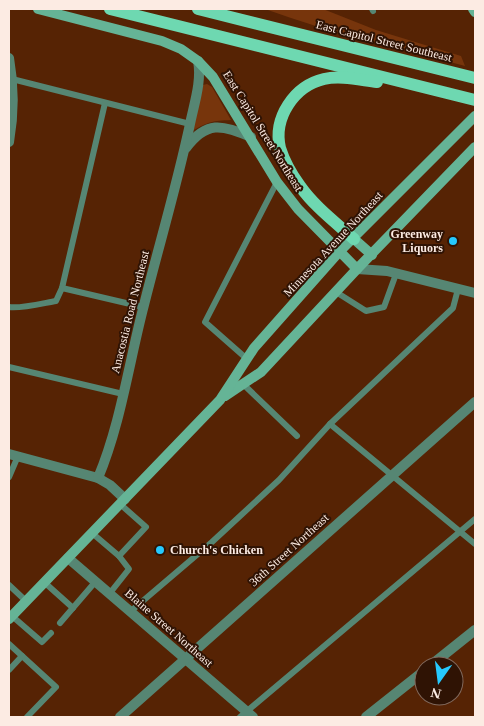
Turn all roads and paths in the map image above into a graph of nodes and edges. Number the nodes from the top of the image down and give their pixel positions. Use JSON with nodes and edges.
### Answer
{"nodes":[{"id":1,"x":38,"y":9,"type":"edge"},
{"id":2,"x":110,"y":9,"type":"edge"},
{"id":3,"x":198,"y":9,"type":"edge"},
{"id":4,"x":226,"y":9,"type":"edge"},
{"id":5,"x":473,"y":9,"type":"edge"},
{"id":6,"x":475,"y":12,"type":"edge"},
{"id":7,"x":298,"y":33,"type":"junction"},
{"id":8,"x":9,"y":58,"type":"edge"},
{"id":9,"x":198,"y":61,"type":"junction"},
{"id":10,"x":475,"y":78,"type":"edge"},
{"id":11,"x":12,"y":79,"type":"junction"},
{"id":12,"x":459,"y":96,"type":"junction"},
{"id":13,"x":475,"y":100,"type":"edge"},
{"id":14,"x":105,"y":102,"type":"junction"},
{"id":15,"x":11,"y":115,"type":"edge"},
{"id":16,"x":475,"y":116,"type":"edge"},
{"id":17,"x":190,"y":124,"type":"junction"},
{"id":18,"x":250,"y":137,"type":"junction"},
{"id":19,"x":9,"y":142,"type":"edge"},
{"id":20,"x":475,"y":147,"type":"edge"},
{"id":21,"x":184,"y":151,"type":"junction"},
{"id":22,"x":277,"y":182,"type":"junction"},
{"id":23,"x":354,"y":238,"type":"junction"},
{"id":24,"x":339,"y":252,"type":"junction"},
{"id":25,"x":372,"y":255,"type":"junction"},
{"id":26,"x":357,"y":269,"type":"junction"},
{"id":27,"x":392,"y":272,"type":"junction"},
{"id":28,"x":62,"y":288,"type":"junction"},
{"id":29,"x":458,"y":289,"type":"junction"},
{"id":30,"x":336,"y":292,"type":"junction"},
{"id":31,"x":475,"y":294,"type":"edge"},
{"id":32,"x":9,"y":307,"type":"edge"},
{"id":33,"x":143,"y":307,"type":"junction"},
{"id":34,"x":247,"y":359,"type":"junction"},
{"id":35,"x":9,"y":367,"type":"edge"},
{"id":36,"x":243,"y":384,"type":"junction"},
{"id":37,"x":123,"y":394,"type":"junction"},
{"id":38,"x":220,"y":400,"type":"junction"},
{"id":39,"x":475,"y":402,"type":"edge"},
{"id":40,"x":330,"y":424,"type":"junction"},
{"id":41,"x":297,"y":436,"type":"dead end"},
{"id":42,"x":13,"y":455,"type":"edge"},
{"id":43,"x":391,"y":476,"type":"junction"},
{"id":44,"x":9,"y":477,"type":"edge"},
{"id":45,"x":98,"y":478,"type":"junction"},
{"id":46,"x":122,"y":501,"type":"junction"},
{"id":47,"x":475,"y":519,"type":"edge"},
{"id":48,"x":460,"y":532,"type":"junction"},
{"id":49,"x":92,"y":533,"type":"junction"},
{"id":50,"x":475,"y":544,"type":"edge"},
{"id":51,"x":119,"y":556,"type":"junction"},
{"id":52,"x":68,"y":558,"type":"junction"},
{"id":53,"x":44,"y":582,"type":"junction"},
{"id":54,"x":96,"y":582,"type":"junction"},
{"id":55,"x":9,"y":585,"type":"edge"},
{"id":56,"x":110,"y":593,"type":"junction"},
{"id":57,"x":26,"y":601,"type":"junction"},
{"id":58,"x":73,"y":608,"type":"junction"},
{"id":59,"x":131,"y":611,"type":"junction"},
{"id":60,"x":10,"y":618,"type":"edge"},
{"id":61,"x":60,"y":623,"type":"dead end"},
{"id":62,"x":475,"y":630,"type":"edge"},
{"id":63,"x":52,"y":632,"type":"dead end"},
{"id":64,"x":9,"y":644,"type":"edge"},
{"id":65,"x":22,"y":656,"type":"junction"},
{"id":66,"x":442,"y":656,"type":"edge"},
{"id":67,"x":186,"y":659,"type":"junction"},
{"id":68,"x":9,"y":670,"type":"edge"},
{"id":69,"x":414,"y":679,"type":"edge"},
{"id":70,"x":246,"y":715,"type":"edge"},
{"id":71,"x":27,"y":717,"type":"edge"},
{"id":72,"x":120,"y":717,"type":"edge"},
{"id":73,"x":366,"y":717,"type":"edge"}],
"edges":[{"from":1,"to":9,"type":"main road","name":"East Capitol Street Northeast"},
{"from":2,"to":12,"type":"main road"},
{"from":3,"to":7,"type":"main road","name":"East Capitol Street Southeast"},
{"from":4,"to":7,"type":"main road"},
{"from":5,"to":6,"type":"main road"},
{"from":7,"to":10,"type":"main road","name":"East Capitol Street Southeast"},
{"from":8,"to":11,"type":"street"},
{"from":9,"to":17,"type":"street","name":"Anacostia Road Northeast"},
{"from":9,"to":18,"type":"main road","name":"East Capitol Street Northeast"},
{"from":11,"to":14,"type":"lane"},
{"from":11,"to":15,"type":"street"},
{"from":12,"to":13,"type":"main road"},
{"from":12,"to":23,"type":"main road"},
{"from":14,"to":17,"type":"lane"},
{"from":14,"to":28,"type":"lane"},
{"from":15,"to":19,"type":"street"},
{"from":16,"to":23,"type":"main road","name":"Minnesota Avenue Northeast"},
{"from":17,"to":21,"type":"street","name":"Anacostia Road Northeast"},
{"from":18,"to":21,"type":"street","name":"Anacostia Road Northeast"},
{"from":18,"to":22,"type":"main road","name":"East Capitol Street Northeast"},
{"from":20,"to":25,"type":"main road","name":"Minnesota Avenue Northeast"},
{"from":21,"to":33,"type":"street","name":"Anacostia Road Northeast"},
{"from":22,"to":24,"type":"main road","name":"East Capitol Street Northeast"},
{"from":22,"to":34,"type":"lane"},
{"from":23,"to":24,"type":"main road","name":"Minnesota Avenue Northeast"},
{"from":23,"to":25,"type":"main road"},
{"from":24,"to":26,"type":"main road","name":"East Capitol Street Northeast"},
{"from":24,"to":34,"type":"main road","name":"Minnesota Avenue Northeast"},
{"from":25,"to":26,"type":"main road","name":"Minnesota Avenue Northeast"},
{"from":25,"to":27,"type":"street"},
{"from":26,"to":27,"type":"street"},
{"from":26,"to":30,"type":"main road","name":"Minnesota Avenue Northeast"},
{"from":27,"to":29,"type":"street"},
{"from":27,"to":30,"type":"lane"},
{"from":28,"to":32,"type":"lane"},
{"from":28,"to":33,"type":"lane"},
{"from":29,"to":31,"type":"street"},
{"from":29,"to":40,"type":"lane"},
{"from":30,"to":36,"type":"main road","name":"Minnesota Avenue Northeast"},
{"from":33,"to":37,"type":"street","name":"Anacostia Road Northeast"},
{"from":34,"to":38,"type":"main road","name":"Minnesota Avenue Northeast"},
{"from":35,"to":37,"type":"lane"},
{"from":36,"to":38,"type":"main road","name":"Minnesota Avenue Northeast"},
{"from":36,"to":41,"type":"lane"},
{"from":37,"to":45,"type":"street","name":"Anacostia Road Northeast"},
{"from":38,"to":46,"type":"main road","name":"Minnesota Avenue Northeast"},
{"from":39,"to":43,"type":"street","name":"36th Street Northeast"},
{"from":40,"to":43,"type":"lane"},
{"from":40,"to":59,"type":"lane"},
{"from":42,"to":44,"type":"lane"},
{"from":42,"to":45,"type":"street"},
{"from":43,"to":48,"type":"lane"},
{"from":43,"to":67,"type":"street","name":"36th Street Northeast"},
{"from":45,"to":46,"type":"street"},
{"from":46,"to":49,"type":"main road","name":"Minnesota Avenue Northeast"},
{"from":46,"to":51,"type":"lane"},
{"from":47,"to":48,"type":"lane"},
{"from":48,"to":50,"type":"lane"},
{"from":48,"to":70,"type":"lane"},
{"from":49,"to":51,"type":"lane"},
{"from":49,"to":52,"type":"main road","name":"Minnesota Avenue Northeast"},
{"from":51,"to":56,"type":"lane"},
{"from":52,"to":53,"type":"main road","name":"Minnesota Avenue Northeast"},
{"from":52,"to":54,"type":"street","name":"Blaine Street Northeast"},
{"from":53,"to":57,"type":"main road","name":"Minnesota Avenue Northeast"},
{"from":53,"to":58,"type":"lane"},
{"from":54,"to":56,"type":"street","name":"Blaine Street Northeast"},
{"from":54,"to":58,"type":"lane"},
{"from":55,"to":57,"type":"lane"},
{"from":56,"to":59,"type":"street","name":"Blaine Street Northeast"},
{"from":57,"to":60,"type":"main road","name":"Minnesota Avenue Northeast"},
{"from":58,"to":61,"type":"lane"},
{"from":59,"to":67,"type":"street","name":"Blaine Street Northeast"},
{"from":60,"to":63,"type":"lane"},
{"from":62,"to":66,"type":"street"},
{"from":64,"to":65,"type":"lane"},
{"from":65,"to":68,"type":"lane"},
{"from":65,"to":71,"type":"lane"},
{"from":67,"to":70,"type":"street","name":"Blaine Street Northeast"},
{"from":67,"to":72,"type":"street","name":"36th Street Northeast"},
{"from":69,"to":73,"type":"street"}]}
